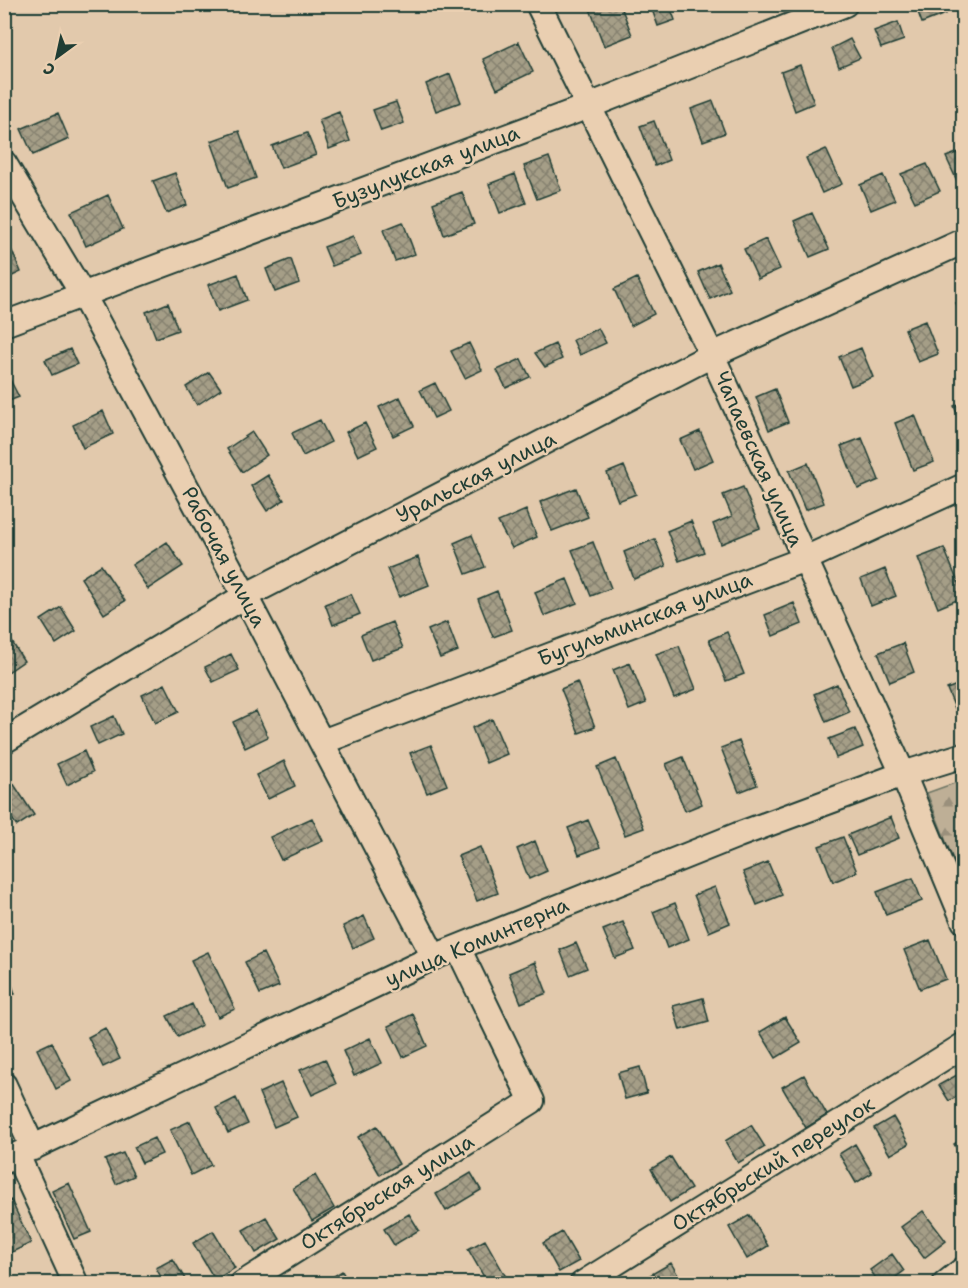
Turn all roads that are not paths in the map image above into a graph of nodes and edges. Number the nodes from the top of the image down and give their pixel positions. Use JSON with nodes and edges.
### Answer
{"nodes":[{"id":1,"x":538,"y":4,"type":"edge"},
{"id":2,"x":845,"y":4,"type":"edge"},
{"id":3,"x":589,"y":106,"type":"junction"},
{"id":4,"x":4,"y":163,"type":"edge"},
{"id":5,"x":963,"y":241,"type":"edge"},
{"id":6,"x":83,"y":295,"type":"junction"},
{"id":7,"x":4,"y":324,"type":"edge"},
{"id":8,"x":712,"y":355,"type":"junction"},
{"id":9,"x":963,"y":486,"type":"edge"},
{"id":10,"x":804,"y":559,"type":"junction"},
{"id":11,"x":245,"y":596,"type":"junction"},
{"id":12,"x":4,"y":741,"type":"edge"},
{"id":13,"x":322,"y":742,"type":"junction"},
{"id":14,"x":963,"y":755,"type":"edge"},
{"id":15,"x":903,"y":774,"type":"junction"},
{"id":16,"x":963,"y":921,"type":"edge"},
{"id":17,"x":458,"y":948,"type":"junction"},
{"id":18,"x":434,"y":957,"type":"junction"},
{"id":19,"x":963,"y":1045,"type":"edge"},
{"id":20,"x":4,"y":1085,"type":"edge"},
{"id":21,"x":18,"y":1155,"type":"edge"},
{"id":22,"x":963,"y":1269,"type":"edge"},
{"id":23,"x":76,"y":1284,"type":"edge"},
{"id":24,"x":242,"y":1284,"type":"edge"},
{"id":25,"x":582,"y":1284,"type":"edge"},
{"id":26,"x":945,"y":1284,"type":"edge"}],
"edges":[{"from":1,"to":3,"type":"street","name":"Чапаевская улица"},
{"from":2,"to":3,"type":"street","name":"Бузулукская улица"},
{"from":3,"to":6,"type":"street","name":"Бузулукская улица"},
{"from":3,"to":8,"type":"street","name":"Чапаевская улица"},
{"from":4,"to":6,"type":"street","name":"Рабочая улица"},
{"from":5,"to":8,"type":"street","name":"Уральская улица"},
{"from":6,"to":7,"type":"street","name":"Бузулукская улица"},
{"from":6,"to":11,"type":"street","name":"Рабочая улица"},
{"from":8,"to":10,"type":"street","name":"Чапаевская улица"},
{"from":8,"to":11,"type":"street","name":"Уральская улица"},
{"from":9,"to":10,"type":"street","name":"Бугульминская улица"},
{"from":10,"to":13,"type":"street","name":"Бугульминская улица"},
{"from":10,"to":15,"type":"street","name":"Чапаевская улица"},
{"from":11,"to":12,"type":"street","name":"Уральская улица"},
{"from":11,"to":13,"type":"street","name":"Рабочая улица"},
{"from":13,"to":18,"type":"street","name":"Рабочая улица"},
{"from":14,"to":15,"type":"street","name":"улица Коминтерна"},
{"from":15,"to":16,"type":"street","name":"Чапаевская улица"},
{"from":15,"to":17,"type":"street","name":"улица Коминтерна"},
{"from":17,"to":18,"type":"street","name":"улица Коминтерна"},
{"from":17,"to":24,"type":"street","name":"Октябрьская улица"},
{"from":18,"to":21,"type":"street","name":"улица Коминтерна"},
{"from":19,"to":25,"type":"street","name":"Октябрьский переулок"},
{"from":20,"to":21,"type":"street"},
{"from":21,"to":23,"type":"street"},
{"from":22,"to":26,"type":"street"}]}
